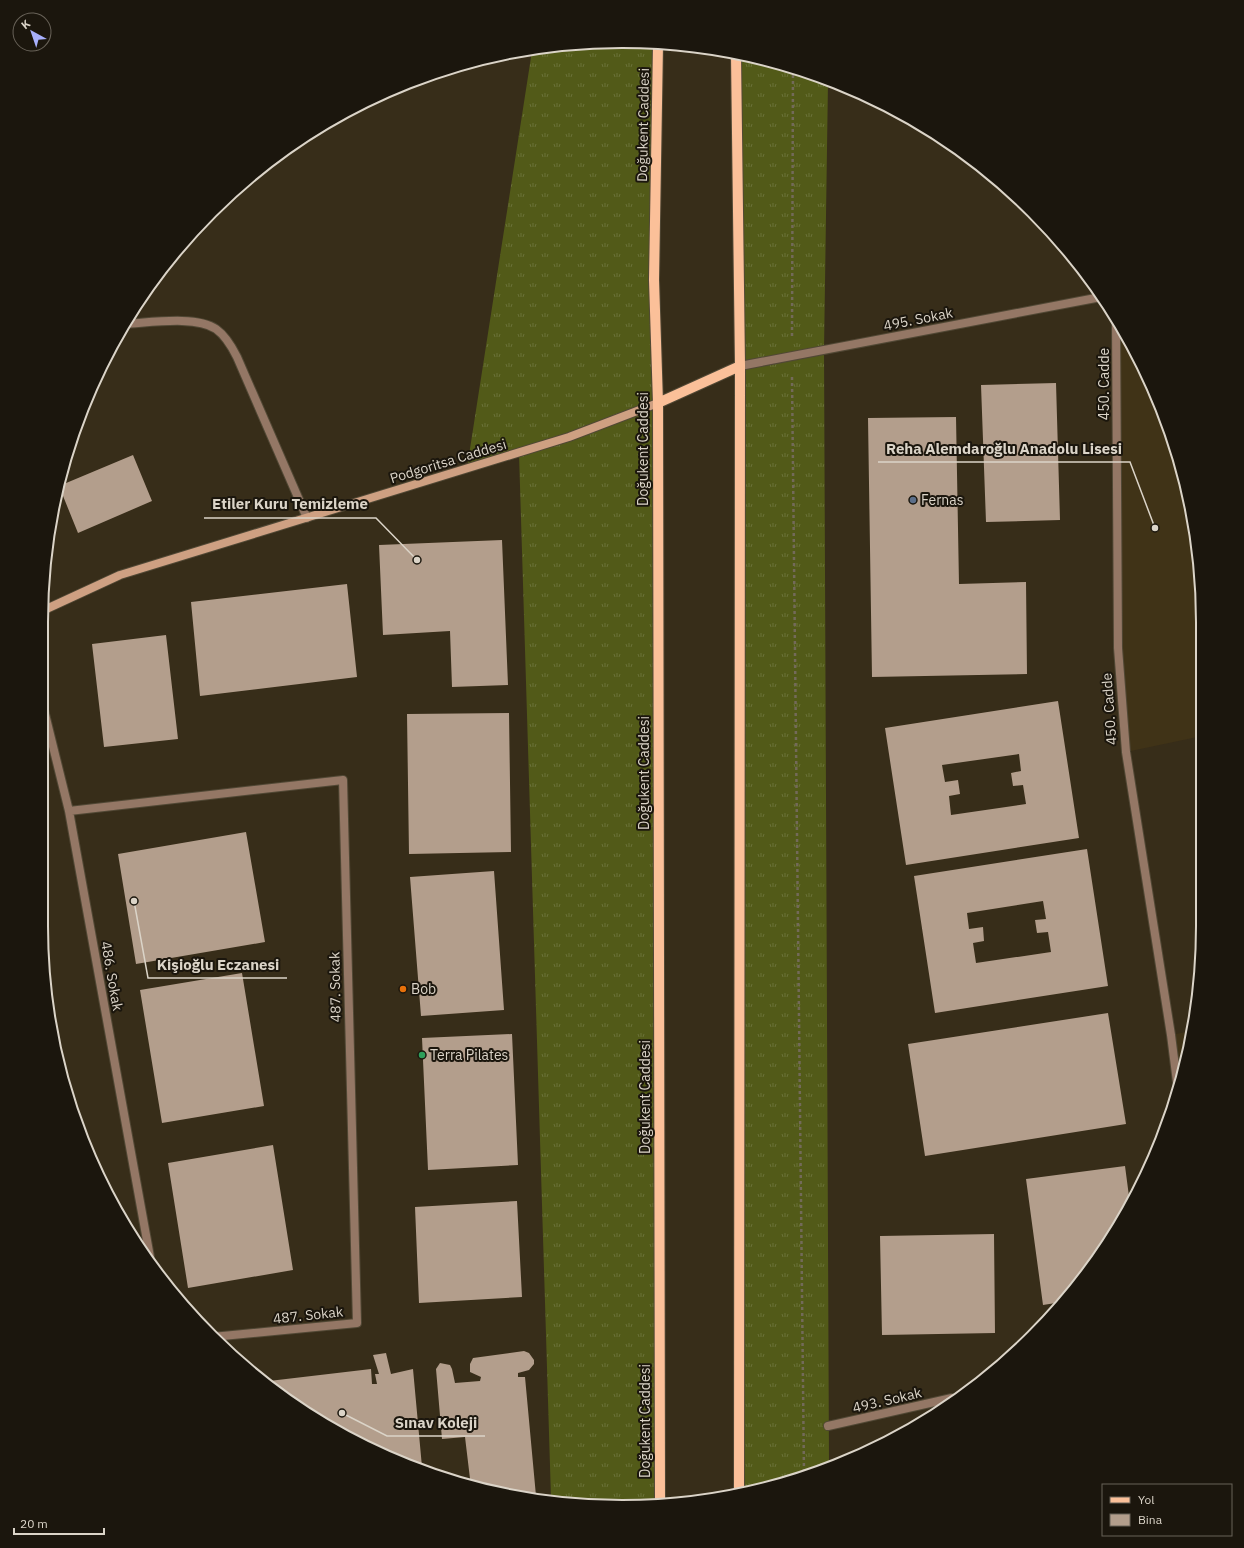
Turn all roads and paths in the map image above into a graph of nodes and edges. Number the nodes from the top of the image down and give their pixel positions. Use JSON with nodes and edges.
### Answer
{"nodes":[{"id":1,"x":658,"y":49,"type":"edge"},
{"id":2,"x":736,"y":60,"type":"edge"},
{"id":3,"x":793,"y":74,"type":"edge"},
{"id":4,"x":1095,"y":298,"type":"edge"},
{"id":5,"x":132,"y":324,"type":"edge"},
{"id":6,"x":1116,"y":330,"type":"edge"},
{"id":7,"x":792,"y":356,"type":"junction"},
{"id":8,"x":740,"y":366,"type":"junction"},
{"id":9,"x":658,"y":403,"type":"junction"},
{"id":10,"x":307,"y":518,"type":"junction"},
{"id":11,"x":48,"y":608,"type":"edge"},
{"id":12,"x":48,"y":726,"type":"edge"},
{"id":13,"x":69,"y":811,"type":"junction"},
{"id":14,"x":1176,"y":1075,"type":"edge"},
{"id":15,"x":149,"y":1250,"type":"edge"},
{"id":16,"x":221,"y":1336,"type":"edge"},
{"id":17,"x":946,"y":1399,"type":"edge"},
{"id":18,"x":828,"y":1426,"type":"dead end"},
{"id":19,"x":804,"y":1471,"type":"edge"},
{"id":20,"x":739,"y":1488,"type":"edge"},
{"id":21,"x":660,"y":1499,"type":"edge"}],
"edges":[{"from":1,"to":9,"type":"main road","name":"Doğukent Caddesi"},
{"from":2,"to":8,"type":"main road"},
{"from":3,"to":7,"type":"path"},
{"from":4,"to":7,"type":"street","name":"495. Sokak"},
{"from":5,"to":10,"type":"street"},
{"from":6,"to":14,"type":"street","name":"450. Cadde"},
{"from":7,"to":8,"type":"street","name":"495. Sokak"},
{"from":7,"to":19,"type":"path"},
{"from":8,"to":9,"type":"main road"},
{"from":8,"to":20,"type":"main road"},
{"from":9,"to":10,"type":"main road","name":"Podgoritsa Caddesi"},
{"from":9,"to":21,"type":"main road","name":"Doğukent Caddesi"},
{"from":10,"to":11,"type":"main road","name":"Podgoritsa Caddesi"},
{"from":12,"to":13,"type":"street","name":"486. Sokak"},
{"from":13,"to":15,"type":"street","name":"486. Sokak"},
{"from":13,"to":16,"type":"street","name":"487. Sokak"},
{"from":17,"to":18,"type":"street","name":"493. Sokak"}]}
